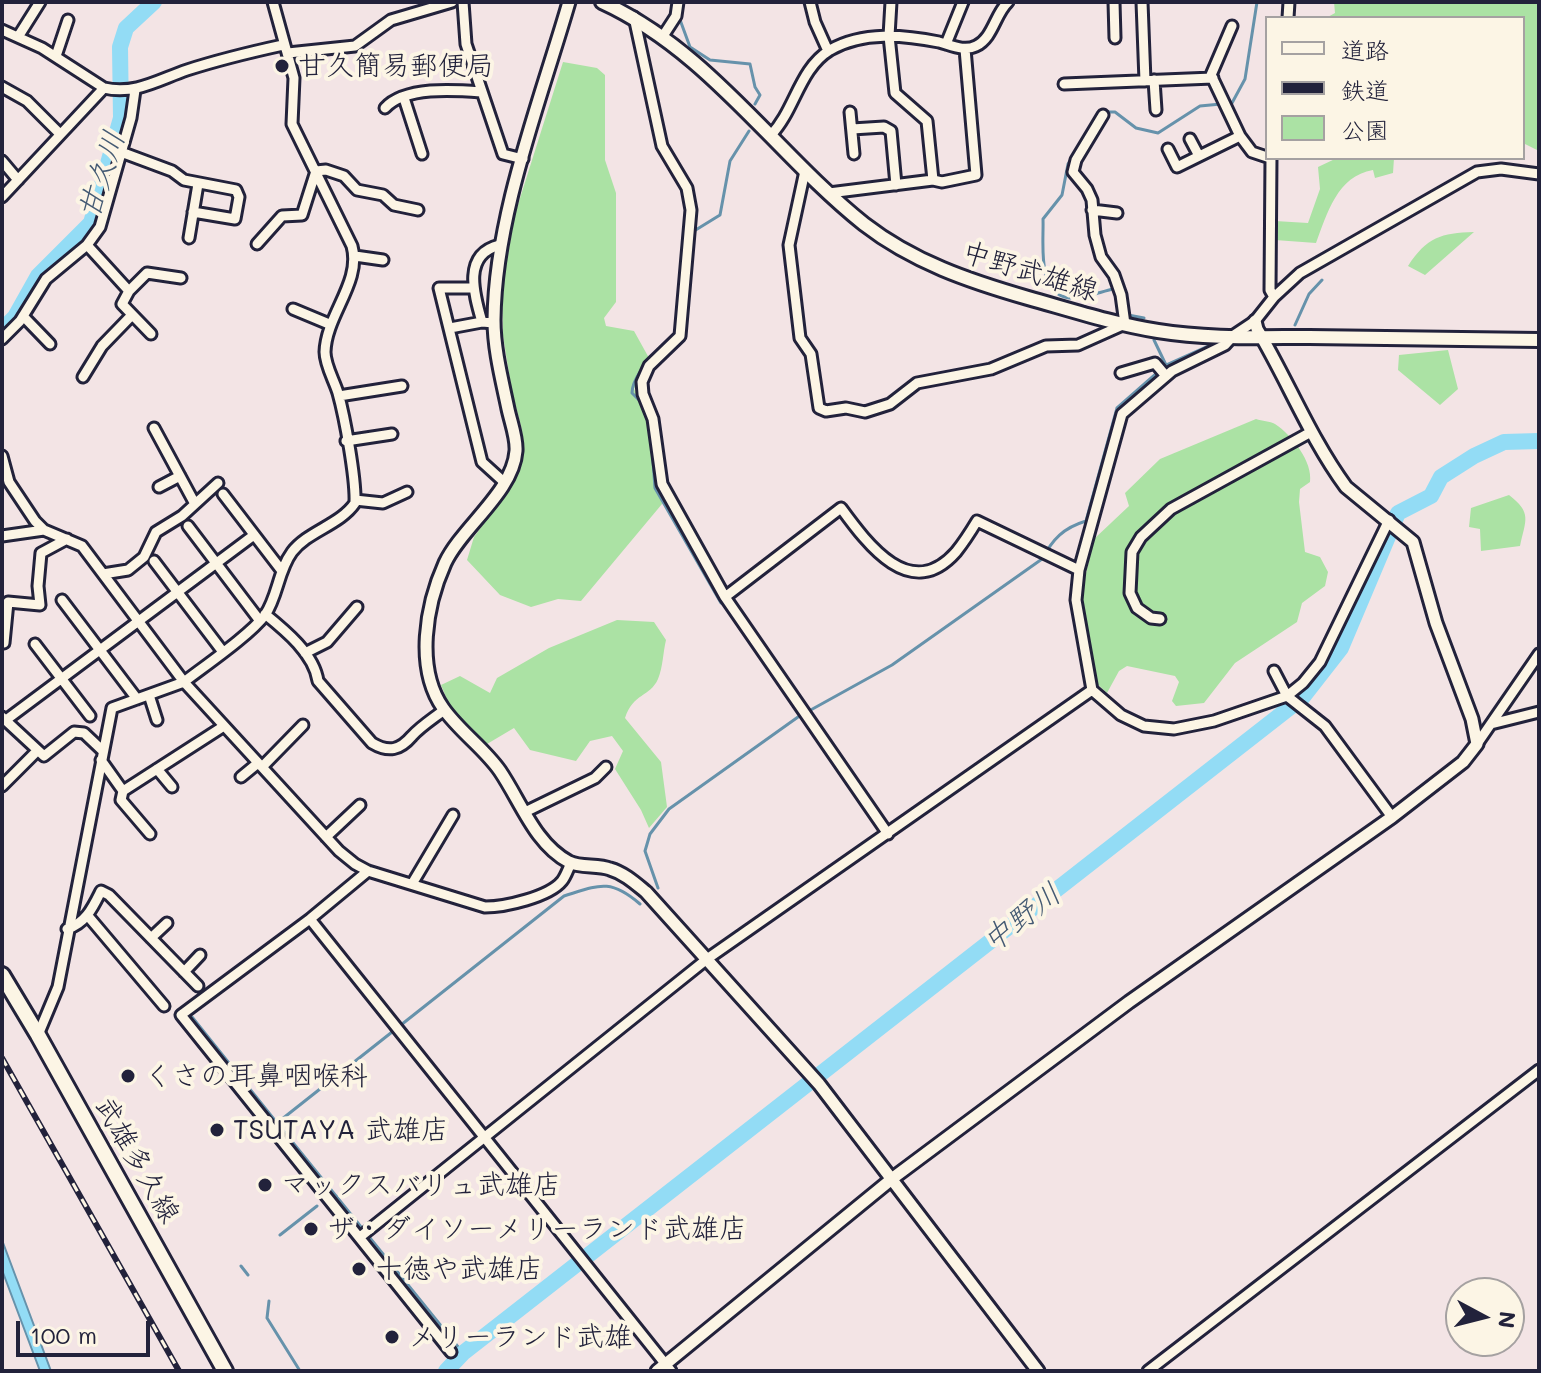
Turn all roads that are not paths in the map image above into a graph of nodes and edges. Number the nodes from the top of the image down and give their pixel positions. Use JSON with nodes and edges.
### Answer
{"nodes":[{"id":1,"x":40,"y":2,"type":"edge"},
{"id":2,"x":273,"y":2,"type":"edge"},
{"id":3,"x":452,"y":2,"type":"edge"},
{"id":4,"x":463,"y":2,"type":"edge"},
{"id":5,"x":569,"y":2,"type":"edge"},
{"id":6,"x":602,"y":2,"type":"edge"},
{"id":7,"x":678,"y":2,"type":"edge"},
{"id":8,"x":810,"y":2,"type":"edge"},
{"id":9,"x":891,"y":2,"type":"edge"},
{"id":10,"x":963,"y":2,"type":"edge"},
{"id":11,"x":1008,"y":2,"type":"edge"},
{"id":12,"x":1114,"y":2,"type":"edge"},
{"id":13,"x":1142,"y":2,"type":"edge"},
{"id":14,"x":634,"y":17,"type":"junction"},
{"id":15,"x":68,"y":20,"type":"dead end"},
{"id":16,"x":1232,"y":26,"type":"dead end"},
{"id":17,"x":2,"y":30,"type":"edge"},
{"id":18,"x":663,"y":36,"type":"junction"},
{"id":19,"x":889,"y":36,"type":"junction"},
{"id":20,"x":18,"y":37,"type":"junction"},
{"id":21,"x":1115,"y":38,"type":"dead end"},
{"id":22,"x":946,"y":44,"type":"junction"},
{"id":23,"x":285,"y":49,"type":"junction"},
{"id":24,"x":965,"y":49,"type":"junction"},
{"id":25,"x":828,"y":51,"type":"junction"},
{"id":26,"x":56,"y":56,"type":"junction"},
{"id":27,"x":1213,"y":78,"type":"junction"},
{"id":28,"x":1150,"y":80,"type":"junction"},
{"id":29,"x":1064,"y":84,"type":"dead end"},
{"id":30,"x":2,"y":87,"type":"edge"},
{"id":31,"x":109,"y":90,"type":"junction"},
{"id":32,"x":132,"y":90,"type":"junction"},
{"id":33,"x":482,"y":92,"type":"junction"},
{"id":34,"x":404,"y":98,"type":"junction"},
{"id":35,"x":385,"y":108,"type":"dead end"},
{"id":36,"x":1156,"y":110,"type":"dead end"},
{"id":37,"x":850,"y":112,"type":"dead end"},
{"id":38,"x":1103,"y":115,"type":"dead end"},
{"id":39,"x":852,"y":129,"type":"junction"},
{"id":40,"x":60,"y":134,"type":"junction"},
{"id":41,"x":771,"y":135,"type":"junction"},
{"id":42,"x":1240,"y":136,"type":"junction"},
{"id":43,"x":1190,"y":139,"type":"dead end"},
{"id":44,"x":1168,"y":149,"type":"dead end"},
{"id":45,"x":121,"y":152,"type":"junction"},
{"id":46,"x":422,"y":154,"type":"dead end"},
{"id":47,"x":854,"y":154,"type":"dead end"},
{"id":48,"x":1199,"y":156,"type":"junction"},
{"id":49,"x":1265,"y":156,"type":"edge"},
{"id":50,"x":523,"y":159,"type":"junction"},
{"id":51,"x":1270,"y":160,"type":"edge"},
{"id":52,"x":2,"y":161,"type":"edge"},
{"id":53,"x":316,"y":171,"type":"junction"},
{"id":54,"x":805,"y":171,"type":"junction"},
{"id":55,"x":1539,"y":174,"type":"edge"},
{"id":56,"x":18,"y":180,"type":"junction"},
{"id":57,"x":933,"y":180,"type":"junction"},
{"id":58,"x":198,"y":184,"type":"junction"},
{"id":59,"x":896,"y":185,"type":"junction"},
{"id":60,"x":829,"y":193,"type":"junction"},
{"id":61,"x":2,"y":197,"type":"edge"},
{"id":62,"x":418,"y":210,"type":"dead end"},
{"id":63,"x":1092,"y":210,"type":"junction"},
{"id":64,"x":193,"y":212,"type":"junction"},
{"id":65,"x":1117,"y":213,"type":"dead end"},
{"id":66,"x":189,"y":238,"type":"dead end"},
{"id":67,"x":257,"y":244,"type":"dead end"},
{"id":68,"x":87,"y":245,"type":"junction"},
{"id":69,"x":500,"y":245,"type":"junction"},
{"id":70,"x":355,"y":256,"type":"junction"},
{"id":71,"x":383,"y":260,"type":"dead end"},
{"id":72,"x":181,"y":278,"type":"dead end"},
{"id":73,"x":473,"y":288,"type":"junction"},
{"id":74,"x":129,"y":291,"type":"junction"},
{"id":75,"x":1274,"y":297,"type":"junction"},
{"id":76,"x":293,"y":309,"type":"dead end"},
{"id":77,"x":23,"y":316,"type":"junction"},
{"id":78,"x":131,"y":316,"type":"junction"},
{"id":79,"x":1255,"y":321,"type":"junction"},
{"id":80,"x":488,"y":322,"type":"junction"},
{"id":81,"x":329,"y":324,"type":"junction"},
{"id":82,"x":1125,"y":324,"type":"junction"},
{"id":83,"x":450,"y":328,"type":"junction"},
{"id":84,"x":151,"y":334,"type":"dead end"},
{"id":85,"x":1261,"y":337,"type":"junction"},
{"id":86,"x":2,"y":339,"type":"edge"},
{"id":87,"x":1229,"y":340,"type":"junction"},
{"id":88,"x":1539,"y":340,"type":"edge"},
{"id":89,"x":50,"y":344,"type":"dead end"},
{"id":90,"x":1163,"y":372,"type":"junction"},
{"id":91,"x":1121,"y":373,"type":"dead end"},
{"id":92,"x":83,"y":377,"type":"dead end"},
{"id":93,"x":402,"y":386,"type":"dead end"},
{"id":94,"x":339,"y":396,"type":"junction"},
{"id":95,"x":154,"y":428,"type":"dead end"},
{"id":96,"x":1311,"y":432,"type":"junction"},
{"id":97,"x":392,"y":434,"type":"dead end"},
{"id":98,"x":346,"y":441,"type":"junction"},
{"id":99,"x":2,"y":456,"type":"edge"},
{"id":100,"x":180,"y":476,"type":"junction"},
{"id":101,"x":504,"y":482,"type":"junction"},
{"id":102,"x":218,"y":483,"type":"dead end"},
{"id":103,"x":159,"y":487,"type":"dead end"},
{"id":104,"x":407,"y":492,"type":"dead end"},
{"id":105,"x":223,"y":494,"type":"dead end"},
{"id":106,"x":355,"y":500,"type":"junction"},
{"id":107,"x":195,"y":504,"type":"junction"},
{"id":108,"x":1389,"y":520,"type":"junction"},
{"id":109,"x":188,"y":526,"type":"dead end"},
{"id":110,"x":44,"y":530,"type":"junction"},
{"id":111,"x":254,"y":535,"type":"junction"},
{"id":112,"x":2,"y":536,"type":"edge"},
{"id":113,"x":67,"y":539,"type":"junction"},
{"id":114,"x":154,"y":561,"type":"dead end"},
{"id":115,"x":216,"y":563,"type":"junction"},
{"id":116,"x":1079,"y":570,"type":"junction"},
{"id":117,"x":282,"y":571,"type":"junction"},
{"id":118,"x":103,"y":574,"type":"junction"},
{"id":119,"x":178,"y":593,"type":"junction"},
{"id":120,"x":725,"y":597,"type":"junction"},
{"id":121,"x":62,"y":600,"type":"dead end"},
{"id":122,"x":357,"y":607,"type":"dead end"},
{"id":123,"x":263,"y":618,"type":"junction"},
{"id":124,"x":1160,"y":619,"type":"dead end"},
{"id":125,"x":139,"y":622,"type":"junction"},
{"id":126,"x":4,"y":643,"type":"dead end"},
{"id":127,"x":35,"y":644,"type":"dead end"},
{"id":128,"x":100,"y":650,"type":"junction"},
{"id":129,"x":223,"y":652,"type":"junction"},
{"id":130,"x":305,"y":653,"type":"junction"},
{"id":131,"x":1539,"y":654,"type":"edge"},
{"id":132,"x":1274,"y":671,"type":"dead end"},
{"id":133,"x":62,"y":679,"type":"junction"},
{"id":134,"x":184,"y":682,"type":"junction"},
{"id":135,"x":1092,"y":690,"type":"junction"},
{"id":136,"x":149,"y":695,"type":"junction"},
{"id":137,"x":1287,"y":696,"type":"junction"},
{"id":138,"x":137,"y":699,"type":"junction"},
{"id":139,"x":444,"y":710,"type":"junction"},
{"id":140,"x":1539,"y":712,"type":"edge"},
{"id":141,"x":90,"y":716,"type":"dead end"},
{"id":142,"x":4,"y":719,"type":"edge"},
{"id":143,"x":157,"y":720,"type":"dead end"},
{"id":144,"x":1491,"y":724,"type":"junction"},
{"id":145,"x":303,"y":725,"type":"dead end"},
{"id":146,"x":224,"y":726,"type":"junction"},
{"id":147,"x":1477,"y":744,"type":"junction"},
{"id":148,"x":37,"y":751,"type":"junction"},
{"id":149,"x":102,"y":756,"type":"junction"},
{"id":150,"x":260,"y":765,"type":"junction"},
{"id":151,"x":606,"y":767,"type":"dead end"},
{"id":152,"x":157,"y":769,"type":"junction"},
{"id":153,"x":241,"y":777,"type":"dead end"},
{"id":154,"x":2,"y":786,"type":"edge"},
{"id":155,"x":172,"y":787,"type":"dead end"},
{"id":156,"x":123,"y":791,"type":"junction"},
{"id":157,"x":360,"y":805,"type":"dead end"},
{"id":158,"x":525,"y":812,"type":"junction"},
{"id":159,"x":453,"y":815,"type":"dead end"},
{"id":160,"x":1392,"y":817,"type":"junction"},
{"id":161,"x":150,"y":834,"type":"dead end"},
{"id":162,"x":888,"y":834,"type":"junction"},
{"id":163,"x":326,"y":837,"type":"junction"},
{"id":164,"x":571,"y":863,"type":"junction"},
{"id":165,"x":368,"y":871,"type":"junction"},
{"id":166,"x":412,"y":884,"type":"junction"},
{"id":167,"x":88,"y":916,"type":"junction"},
{"id":168,"x":310,"y":919,"type":"junction"},
{"id":169,"x":167,"y":923,"type":"dead end"},
{"id":170,"x":67,"y":929,"type":"junction"},
{"id":171,"x":151,"y":938,"type":"junction"},
{"id":172,"x":200,"y":955,"type":"dead end"},
{"id":173,"x":707,"y":959,"type":"junction"},
{"id":174,"x":184,"y":972,"type":"junction"},
{"id":175,"x":2,"y":975,"type":"edge"},
{"id":176,"x":198,"y":986,"type":"dead end"},
{"id":177,"x":164,"y":1006,"type":"dead end"},
{"id":178,"x":38,"y":1035,"type":"junction"},
{"id":179,"x":1539,"y":1070,"type":"edge"},
{"id":180,"x":484,"y":1138,"type":"junction"},
{"id":181,"x":893,"y":1178,"type":"junction"},
{"id":182,"x":360,"y":1237,"type":"junction"},
{"id":183,"x":451,"y":1352,"type":"dead end"},
{"id":184,"x":664,"y":1369,"type":"edge"},
{"id":185,"x":225,"y":1371,"type":"edge"},
{"id":186,"x":1038,"y":1371,"type":"edge"},
{"id":187,"x":1148,"y":1371,"type":"edge"}],
"edges":[{"from":1,"to":20,"type":"street"},
{"from":2,"to":23,"type":"street"},
{"from":3,"to":23,"type":"street"},
{"from":4,"to":33,"type":"street"},
{"from":5,"to":50,"type":"street"},
{"from":6,"to":14,"type":"main road","name":"中野武雄線"},
{"from":7,"to":18,"type":"street"},
{"from":8,"to":25,"type":"street"},
{"from":9,"to":19,"type":"street"},
{"from":10,"to":22,"type":"street"},
{"from":11,"to":24,"type":"street"},
{"from":12,"to":21,"type":"street"},
{"from":13,"to":28,"type":"street"},
{"from":14,"to":18,"type":"main road","name":"中野武雄線"},
{"from":14,"to":120,"type":"street"},
{"from":15,"to":26,"type":"street"},
{"from":16,"to":27,"type":"street"},
{"from":17,"to":20,"type":"street"},
{"from":18,"to":41,"type":"main road","name":"中野武雄線"},
{"from":19,"to":22,"type":"street"},
{"from":19,"to":25,"type":"street"},
{"from":19,"to":57,"type":"street"},
{"from":20,"to":26,"type":"street"},
{"from":22,"to":24,"type":"street"},
{"from":23,"to":32,"type":"street"},
{"from":23,"to":53,"type":"street"},
{"from":24,"to":57,"type":"street"},
{"from":25,"to":41,"type":"street"},
{"from":26,"to":31,"type":"street"},
{"from":27,"to":28,"type":"street"},
{"from":27,"to":42,"type":"street"},
{"from":28,"to":29,"type":"street"},
{"from":28,"to":36,"type":"street"},
{"from":30,"to":40,"type":"street"},
{"from":31,"to":32,"type":"street"},
{"from":31,"to":40,"type":"street"},
{"from":32,"to":45,"type":"street"},
{"from":33,"to":34,"type":"street"},
{"from":33,"to":50,"type":"street"},
{"from":34,"to":35,"type":"street"},
{"from":34,"to":46,"type":"street"},
{"from":37,"to":39,"type":"street"},
{"from":38,"to":63,"type":"street"},
{"from":39,"to":47,"type":"street"},
{"from":39,"to":59,"type":"street"},
{"from":40,"to":56,"type":"street"},
{"from":41,"to":54,"type":"main road","name":"中野武雄線"},
{"from":42,"to":48,"type":"street"},
{"from":42,"to":49,"type":"street"},
{"from":43,"to":48,"type":"street"},
{"from":44,"to":48,"type":"street"},
{"from":45,"to":58,"type":"street"},
{"from":45,"to":68,"type":"street"},
{"from":50,"to":69,"type":"street"},
{"from":51,"to":75,"type":"street"},
{"from":52,"to":56,"type":"street"},
{"from":53,"to":62,"type":"street"},
{"from":53,"to":67,"type":"street"},
{"from":53,"to":70,"type":"street"},
{"from":54,"to":60,"type":"main road","name":"中野武雄線"},
{"from":54,"to":82,"type":"street"},
{"from":55,"to":75,"type":"street"},
{"from":56,"to":61,"type":"street"},
{"from":57,"to":59,"type":"street"},
{"from":58,"to":64,"type":"street"},
{"from":58,"to":64,"type":"street"},
{"from":59,"to":60,"type":"street"},
{"from":60,"to":82,"type":"main road","name":"中野武雄線"},
{"from":63,"to":65,"type":"street"},
{"from":63,"to":82,"type":"street"},
{"from":64,"to":66,"type":"street"},
{"from":68,"to":74,"type":"street"},
{"from":68,"to":77,"type":"street"},
{"from":69,"to":73,"type":"street"},
{"from":69,"to":80,"type":"street"},
{"from":70,"to":71,"type":"street"},
{"from":70,"to":81,"type":"street"},
{"from":72,"to":74,"type":"street"},
{"from":73,"to":80,"type":"street"},
{"from":73,"to":83,"type":"street"},
{"from":74,"to":78,"type":"street"},
{"from":75,"to":79,"type":"street"},
{"from":76,"to":81,"type":"street"},
{"from":77,"to":86,"type":"street"},
{"from":77,"to":89,"type":"street"},
{"from":78,"to":84,"type":"street"},
{"from":78,"to":92,"type":"street"},
{"from":79,"to":85,"type":"street"},
{"from":79,"to":87,"type":"street"},
{"from":80,"to":83,"type":"street"},
{"from":80,"to":101,"type":"street"},
{"from":81,"to":94,"type":"street"},
{"from":82,"to":87,"type":"main road","name":"中野武雄線"},
{"from":83,"to":101,"type":"street"},
{"from":85,"to":87,"type":"main road","name":"中野武雄線"},
{"from":85,"to":88,"type":"main road","name":"中野武雄線"},
{"from":85,"to":96,"type":"street"},
{"from":87,"to":90,"type":"street"},
{"from":90,"to":91,"type":"street"},
{"from":90,"to":116,"type":"street"},
{"from":93,"to":94,"type":"street"},
{"from":94,"to":98,"type":"street"},
{"from":95,"to":100,"type":"street"},
{"from":96,"to":108,"type":"street"},
{"from":96,"to":124,"type":"street"},
{"from":97,"to":98,"type":"street"},
{"from":98,"to":106,"type":"street"},
{"from":99,"to":110,"type":"street"},
{"from":100,"to":103,"type":"street"},
{"from":100,"to":107,"type":"street"},
{"from":101,"to":139,"type":"street"},
{"from":102,"to":107,"type":"street"},
{"from":104,"to":106,"type":"street"},
{"from":105,"to":111,"type":"street"},
{"from":106,"to":117,"type":"street"},
{"from":107,"to":118,"type":"street"},
{"from":108,"to":137,"type":"street"},
{"from":108,"to":147,"type":"street"},
{"from":109,"to":115,"type":"street"},
{"from":110,"to":112,"type":"street"},
{"from":110,"to":113,"type":"street"},
{"from":111,"to":115,"type":"street"},
{"from":111,"to":117,"type":"street"},
{"from":113,"to":118,"type":"street"},
{"from":113,"to":126,"type":"street"},
{"from":114,"to":119,"type":"street"},
{"from":115,"to":119,"type":"street"},
{"from":115,"to":123,"type":"street"},
{"from":116,"to":120,"type":"street"},
{"from":116,"to":135,"type":"street"},
{"from":117,"to":123,"type":"street"},
{"from":118,"to":125,"type":"street"},
{"from":119,"to":125,"type":"street"},
{"from":119,"to":129,"type":"street"},
{"from":120,"to":162,"type":"street"},
{"from":121,"to":128,"type":"street"},
{"from":122,"to":130,"type":"street"},
{"from":123,"to":129,"type":"street"},
{"from":123,"to":130,"type":"street"},
{"from":125,"to":128,"type":"street"},
{"from":125,"to":134,"type":"street"},
{"from":127,"to":133,"type":"street"},
{"from":128,"to":133,"type":"street"},
{"from":128,"to":138,"type":"street"},
{"from":129,"to":134,"type":"street"},
{"from":130,"to":139,"type":"street"},
{"from":131,"to":144,"type":"street"},
{"from":132,"to":137,"type":"street"},
{"from":133,"to":141,"type":"street"},
{"from":133,"to":142,"type":"street"},
{"from":134,"to":136,"type":"street"},
{"from":134,"to":146,"type":"street"},
{"from":135,"to":137,"type":"street"},
{"from":135,"to":162,"type":"street"},
{"from":136,"to":138,"type":"street"},
{"from":136,"to":143,"type":"street"},
{"from":137,"to":160,"type":"street"},
{"from":138,"to":149,"type":"street"},
{"from":139,"to":158,"type":"street"},
{"from":140,"to":144,"type":"street"},
{"from":142,"to":148,"type":"street"},
{"from":144,"to":147,"type":"street"},
{"from":145,"to":150,"type":"street"},
{"from":146,"to":150,"type":"street"},
{"from":146,"to":152,"type":"street"},
{"from":147,"to":160,"type":"street"},
{"from":148,"to":149,"type":"street"},
{"from":148,"to":154,"type":"street"},
{"from":149,"to":156,"type":"street"},
{"from":149,"to":170,"type":"street"},
{"from":150,"to":153,"type":"street"},
{"from":150,"to":163,"type":"street"},
{"from":151,"to":158,"type":"street"},
{"from":152,"to":155,"type":"street"},
{"from":152,"to":156,"type":"street"},
{"from":156,"to":161,"type":"street"},
{"from":157,"to":163,"type":"street"},
{"from":158,"to":164,"type":"street"},
{"from":159,"to":166,"type":"street"},
{"from":160,"to":181,"type":"street"},
{"from":162,"to":173,"type":"street"},
{"from":163,"to":165,"type":"street"},
{"from":164,"to":166,"type":"street"},
{"from":164,"to":173,"type":"street"},
{"from":165,"to":166,"type":"street"},
{"from":165,"to":168,"type":"street"},
{"from":167,"to":170,"type":"street"},
{"from":167,"to":171,"type":"street"},
{"from":167,"to":177,"type":"street"},
{"from":168,"to":180,"type":"street"},
{"from":168,"to":182,"type":"street"},
{"from":169,"to":171,"type":"street"},
{"from":170,"to":178,"type":"street"},
{"from":171,"to":174,"type":"street"},
{"from":172,"to":174,"type":"street"},
{"from":173,"to":180,"type":"street"},
{"from":173,"to":181,"type":"street"},
{"from":174,"to":176,"type":"street"},
{"from":175,"to":178,"type":"main road","name":"武雄多久線"},
{"from":178,"to":185,"type":"main road","name":"武雄多久線"},
{"from":179,"to":187,"type":"street"},
{"from":180,"to":182,"type":"street"},
{"from":180,"to":184,"type":"street"},
{"from":181,"to":184,"type":"street"},
{"from":181,"to":186,"type":"street"},
{"from":182,"to":183,"type":"street"}]}
